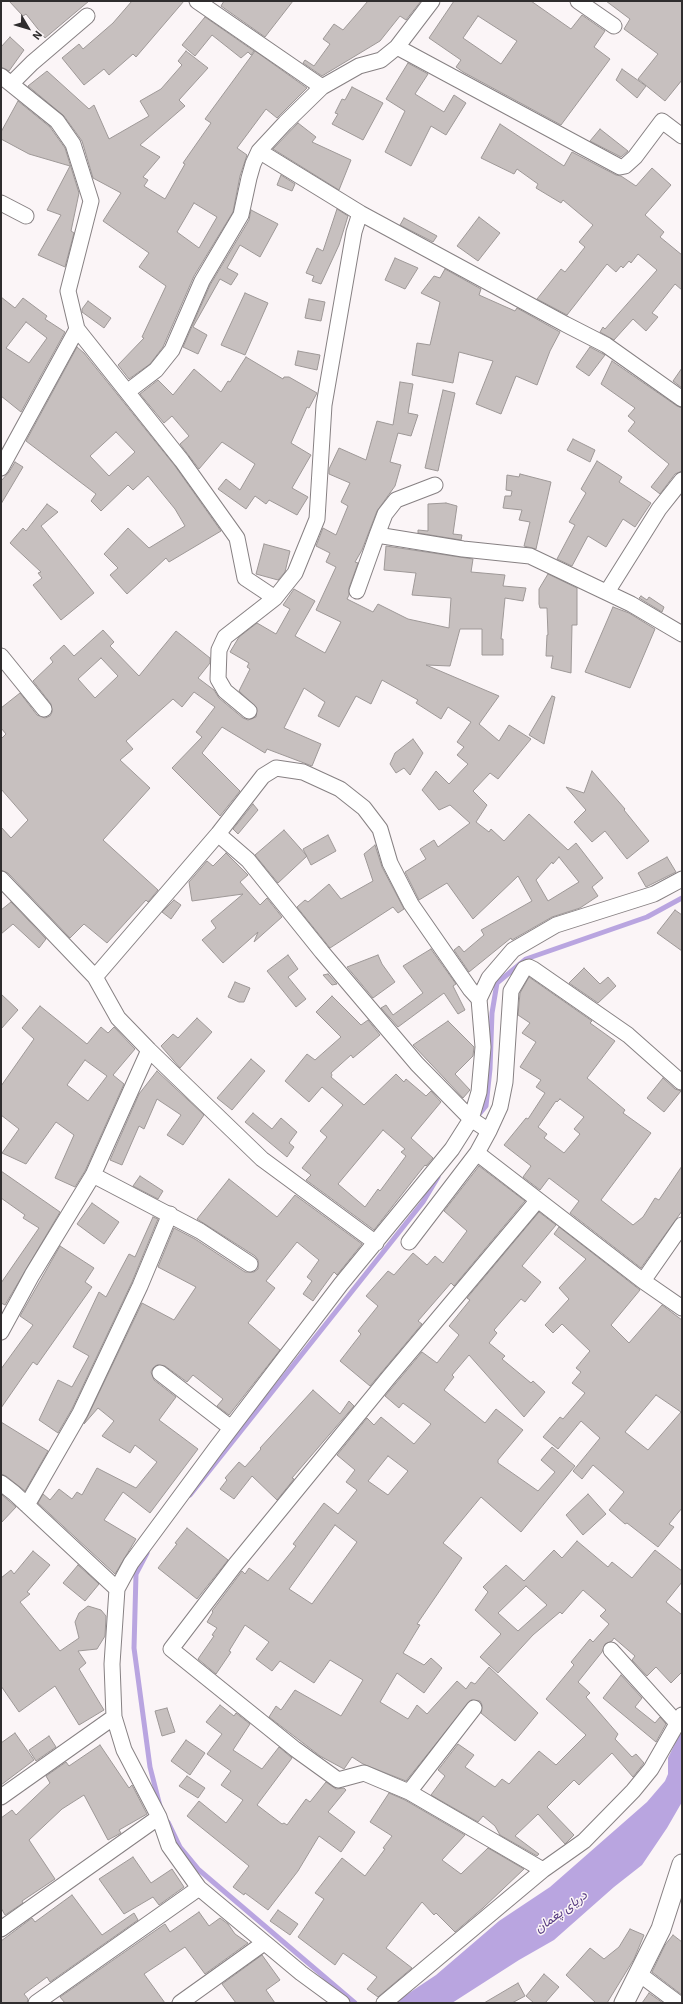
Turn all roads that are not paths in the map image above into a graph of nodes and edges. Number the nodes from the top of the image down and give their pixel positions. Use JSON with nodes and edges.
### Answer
{"nodes":[{"id":1,"x":197,"y":1,"type":"edge"},
{"id":2,"x":432,"y":1,"type":"edge"},
{"id":3,"x":578,"y":1,"type":"edge"},
{"id":4,"x":88,"y":16,"type":"dead end"},
{"id":5,"x":614,"y":26,"type":"dead end"},
{"id":6,"x":397,"y":47,"type":"junction"},
{"id":7,"x":6,"y":80,"type":"edge"},
{"id":8,"x":322,"y":87,"type":"junction"},
{"id":9,"x":682,"y":136,"type":"edge"},
{"id":10,"x":259,"y":151,"type":"junction"},
{"id":11,"x":1,"y":203,"type":"edge"},
{"id":12,"x":360,"y":213,"type":"junction"},
{"id":13,"x":26,"y":216,"type":"dead end"},
{"id":14,"x":77,"y":328,"type":"junction"},
{"id":15,"x":127,"y":392,"type":"junction"},
{"id":16,"x":682,"y":399,"type":"edge"},
{"id":17,"x":1,"y":468,"type":"edge"},
{"id":18,"x":682,"y":480,"type":"edge"},
{"id":19,"x":435,"y":485,"type":"dead end"},
{"id":20,"x":377,"y":535,"type":"junction"},
{"id":21,"x":357,"y":591,"type":"dead end"},
{"id":22,"x":607,"y":592,"type":"junction"},
{"id":23,"x":275,"y":598,"type":"junction"},
{"id":24,"x":682,"y":634,"type":"edge"},
{"id":25,"x":1,"y":656,"type":"edge"},
{"id":26,"x":44,"y":709,"type":"dead end"},
{"id":27,"x":249,"y":711,"type":"dead end"},
{"id":28,"x":218,"y":834,"type":"junction"},
{"id":29,"x":1,"y":879,"type":"edge"},
{"id":30,"x":682,"y":879,"type":"edge"},
{"id":31,"x":95,"y":977,"type":"junction"},
{"id":32,"x":480,"y":999,"type":"junction"},
{"id":33,"x":149,"y":1050,"type":"junction"},
{"id":34,"x":681,"y":1082,"type":"dead end"},
{"id":35,"x":471,"y":1119,"type":"junction"},
{"id":36,"x":489,"y":1131,"type":"junction"},
{"id":37,"x":477,"y":1153,"type":"junction"},
{"id":38,"x":93,"y":1175,"type":"junction"},
{"id":39,"x":537,"y":1201,"type":"junction"},
{"id":40,"x":170,"y":1214,"type":"junction"},
{"id":41,"x":682,"y":1225,"type":"edge"},
{"id":42,"x":408,"y":1242,"type":"dead end"},
{"id":43,"x":376,"y":1243,"type":"junction"},
{"id":44,"x":250,"y":1264,"type":"dead end"},
{"id":45,"x":643,"y":1281,"type":"junction"},
{"id":46,"x":682,"y":1308,"type":"edge"},
{"id":47,"x":1,"y":1332,"type":"edge"},
{"id":48,"x":160,"y":1372,"type":"dead end"},
{"id":49,"x":231,"y":1428,"type":"junction"},
{"id":50,"x":1,"y":1483,"type":"edge"},
{"id":51,"x":26,"y":1505,"type":"junction"},
{"id":52,"x":118,"y":1589,"type":"junction"},
{"id":53,"x":611,"y":1650,"type":"dead end"},
{"id":54,"x":474,"y":1708,"type":"dead end"},
{"id":55,"x":114,"y":1718,"type":"junction"},
{"id":56,"x":680,"y":1719,"type":"edge"},
{"id":57,"x":409,"y":1792,"type":"junction"},
{"id":58,"x":1,"y":1797,"type":"edge"},
{"id":59,"x":159,"y":1817,"type":"junction"},
{"id":60,"x":682,"y":1864,"type":"edge"},
{"id":61,"x":543,"y":1870,"type":"junction"},
{"id":62,"x":199,"y":1888,"type":"junction"},
{"id":63,"x":1,"y":1929,"type":"edge"},
{"id":64,"x":264,"y":1943,"type":"junction"},
{"id":65,"x":638,"y":1973,"type":"junction"},
{"id":66,"x":36,"y":2003,"type":"edge"},
{"id":67,"x":180,"y":2003,"type":"edge"},
{"id":68,"x":342,"y":2003,"type":"edge"},
{"id":69,"x":384,"y":2003,"type":"edge"},
{"id":70,"x":624,"y":2003,"type":"edge"},
{"id":71,"x":678,"y":2003,"type":"edge"}],
"edges":[{"from":1,"to":8,"type":"street"},
{"from":2,"to":6,"type":"street"},
{"from":3,"to":5,"type":"street"},
{"from":4,"to":7,"type":"street"},
{"from":6,"to":8,"type":"street"},
{"from":6,"to":9,"type":"street"},
{"from":7,"to":14,"type":"street"},
{"from":8,"to":10,"type":"street"},
{"from":10,"to":12,"type":"street"},
{"from":10,"to":15,"type":"street"},
{"from":11,"to":13,"type":"street"},
{"from":12,"to":16,"type":"street"},
{"from":12,"to":23,"type":"street"},
{"from":14,"to":15,"type":"street"},
{"from":14,"to":17,"type":"street"},
{"from":15,"to":23,"type":"street"},
{"from":18,"to":22,"type":"street"},
{"from":19,"to":20,"type":"street"},
{"from":20,"to":21,"type":"street"},
{"from":20,"to":22,"type":"street"},
{"from":22,"to":24,"type":"street"},
{"from":23,"to":27,"type":"street"},
{"from":25,"to":26,"type":"street"},
{"from":28,"to":31,"type":"street"},
{"from":28,"to":32,"type":"street"},
{"from":28,"to":35,"type":"street"},
{"from":29,"to":31,"type":"street"},
{"from":30,"to":32,"type":"street"},
{"from":31,"to":33,"type":"street"},
{"from":32,"to":35,"type":"street"},
{"from":33,"to":38,"type":"street"},
{"from":33,"to":43,"type":"street"},
{"from":34,"to":36,"type":"street"},
{"from":35,"to":36,"type":"street"},
{"from":35,"to":43,"type":"street"},
{"from":36,"to":37,"type":"street"},
{"from":37,"to":39,"type":"street"},
{"from":37,"to":42,"type":"street"},
{"from":38,"to":40,"type":"street"},
{"from":38,"to":47,"type":"street"},
{"from":39,"to":45,"type":"street"},
{"from":39,"to":57,"type":"street"},
{"from":40,"to":44,"type":"street"},
{"from":40,"to":51,"type":"street"},
{"from":41,"to":45,"type":"street"},
{"from":43,"to":49,"type":"street"},
{"from":45,"to":46,"type":"street"},
{"from":48,"to":49,"type":"street"},
{"from":49,"to":52,"type":"street"},
{"from":50,"to":51,"type":"street"},
{"from":51,"to":52,"type":"street"},
{"from":52,"to":55,"type":"street"},
{"from":53,"to":56,"type":"street"},
{"from":54,"to":57,"type":"street"},
{"from":55,"to":58,"type":"street"},
{"from":55,"to":59,"type":"street"},
{"from":56,"to":61,"type":"street"},
{"from":57,"to":61,"type":"street"},
{"from":59,"to":62,"type":"street"},
{"from":59,"to":63,"type":"street"},
{"from":60,"to":65,"type":"street"},
{"from":61,"to":69,"type":"street"},
{"from":62,"to":64,"type":"street"},
{"from":62,"to":66,"type":"street"},
{"from":64,"to":67,"type":"street"},
{"from":64,"to":68,"type":"street"},
{"from":65,"to":70,"type":"street"},
{"from":65,"to":71,"type":"street"}]}
